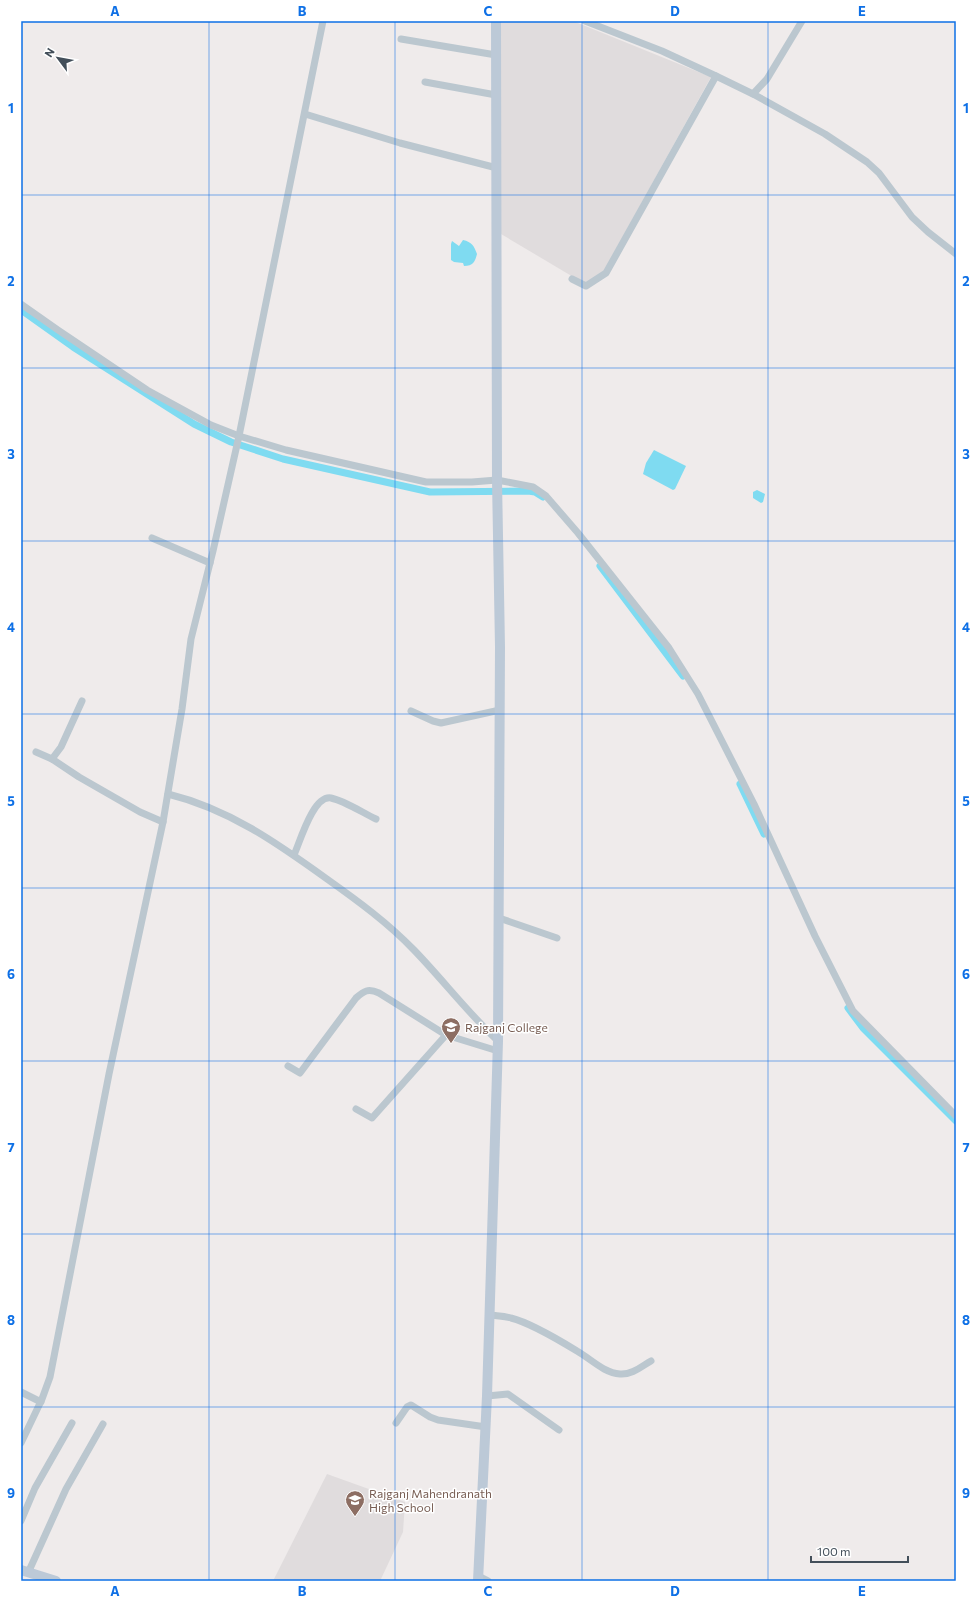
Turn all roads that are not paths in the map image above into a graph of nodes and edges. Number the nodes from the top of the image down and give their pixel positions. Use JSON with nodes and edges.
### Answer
{"nodes":[{"id":1,"x":323,"y":21,"type":"edge"},
{"id":2,"x":496,"y":21,"type":"edge"},
{"id":3,"x":585,"y":21,"type":"edge"},
{"id":4,"x":802,"y":21,"type":"edge"},
{"id":5,"x":400,"y":39,"type":"dead end"},
{"id":6,"x":496,"y":55,"type":"junction"},
{"id":7,"x":716,"y":76,"type":"junction"},
{"id":8,"x":425,"y":82,"type":"dead end"},
{"id":9,"x":753,"y":94,"type":"junction"},
{"id":10,"x":496,"y":95,"type":"junction"},
{"id":11,"x":305,"y":114,"type":"junction"},
{"id":12,"x":497,"y":168,"type":"junction"},
{"id":13,"x":956,"y":254,"type":"edge"},
{"id":14,"x":572,"y":279,"type":"dead end"},
{"id":15,"x":21,"y":304,"type":"edge"},
{"id":16,"x":238,"y":441,"type":"junction"},
{"id":17,"x":497,"y":487,"type":"junction"},
{"id":18,"x":152,"y":538,"type":"dead end"},
{"id":19,"x":210,"y":563,"type":"junction"},
{"id":20,"x":82,"y":701,"type":"dead end"},
{"id":21,"x":500,"y":710,"type":"junction"},
{"id":22,"x":410,"y":711,"type":"dead end"},
{"id":23,"x":36,"y":752,"type":"dead end"},
{"id":24,"x":52,"y":759,"type":"junction"},
{"id":25,"x":168,"y":794,"type":"junction"},
{"id":26,"x":376,"y":819,"type":"dead end"},
{"id":27,"x":163,"y":822,"type":"junction"},
{"id":28,"x":294,"y":855,"type":"junction"},
{"id":29,"x":499,"y":918,"type":"junction"},
{"id":30,"x":557,"y":938,"type":"dead end"},
{"id":31,"x":446,"y":1035,"type":"junction"},
{"id":32,"x":498,"y":1046,"type":"junction"},
{"id":33,"x":288,"y":1066,"type":"dead end"},
{"id":34,"x":356,"y":1108,"type":"dead end"},
{"id":35,"x":956,"y":1116,"type":"edge"},
{"id":36,"x":490,"y":1315,"type":"junction"},
{"id":37,"x":651,"y":1361,"type":"dead end"},
{"id":38,"x":21,"y":1392,"type":"edge"},
{"id":39,"x":487,"y":1396,"type":"junction"},
{"id":40,"x":41,"y":1402,"type":"junction"},
{"id":41,"x":72,"y":1423,"type":"dead end"},
{"id":42,"x":396,"y":1423,"type":"dead end"},
{"id":43,"x":103,"y":1424,"type":"dead end"},
{"id":44,"x":486,"y":1427,"type":"junction"},
{"id":45,"x":559,"y":1430,"type":"dead end"},
{"id":46,"x":21,"y":1443,"type":"edge"},
{"id":47,"x":21,"y":1522,"type":"edge"},
{"id":48,"x":24,"y":1572,"type":"edge"},
{"id":49,"x":478,"y":1578,"type":"edge"},
{"id":50,"x":56,"y":1581,"type":"edge"},
{"id":51,"x":488,"y":1581,"type":"edge"}],
"edges":[{"from":1,"to":11,"type":"street"},
{"from":2,"to":6,"type":"street"},
{"from":3,"to":7,"type":"street"},
{"from":4,"to":9,"type":"street"},
{"from":5,"to":6,"type":"street"},
{"from":6,"to":10,"type":"street"},
{"from":7,"to":9,"type":"street"},
{"from":7,"to":14,"type":"street"},
{"from":8,"to":10,"type":"street"},
{"from":9,"to":13,"type":"street"},
{"from":10,"to":12,"type":"street"},
{"from":11,"to":12,"type":"street"},
{"from":11,"to":16,"type":"street"},
{"from":12,"to":17,"type":"street"},
{"from":15,"to":16,"type":"street"},
{"from":16,"to":17,"type":"street"},
{"from":16,"to":19,"type":"street"},
{"from":17,"to":21,"type":"street"},
{"from":17,"to":35,"type":"street"},
{"from":18,"to":19,"type":"street"},
{"from":19,"to":25,"type":"street"},
{"from":20,"to":24,"type":"street"},
{"from":21,"to":22,"type":"street"},
{"from":21,"to":29,"type":"street"},
{"from":23,"to":24,"type":"street"},
{"from":24,"to":27,"type":"street"},
{"from":25,"to":27,"type":"street"},
{"from":25,"to":28,"type":"street"},
{"from":26,"to":28,"type":"street"},
{"from":27,"to":40,"type":"street"},
{"from":28,"to":32,"type":"street"},
{"from":29,"to":30,"type":"street"},
{"from":29,"to":32,"type":"street"},
{"from":31,"to":32,"type":"street"},
{"from":31,"to":33,"type":"street"},
{"from":31,"to":34,"type":"street"},
{"from":32,"to":36,"type":"street"},
{"from":36,"to":37,"type":"street"},
{"from":36,"to":39,"type":"street"},
{"from":38,"to":40,"type":"street"},
{"from":39,"to":44,"type":"street"},
{"from":39,"to":45,"type":"street"},
{"from":40,"to":46,"type":"street"},
{"from":41,"to":47,"type":"street"},
{"from":42,"to":44,"type":"street"},
{"from":43,"to":48,"type":"street"},
{"from":44,"to":49,"type":"street"},
{"from":48,"to":50,"type":"street"},
{"from":49,"to":51,"type":"street"}]}
